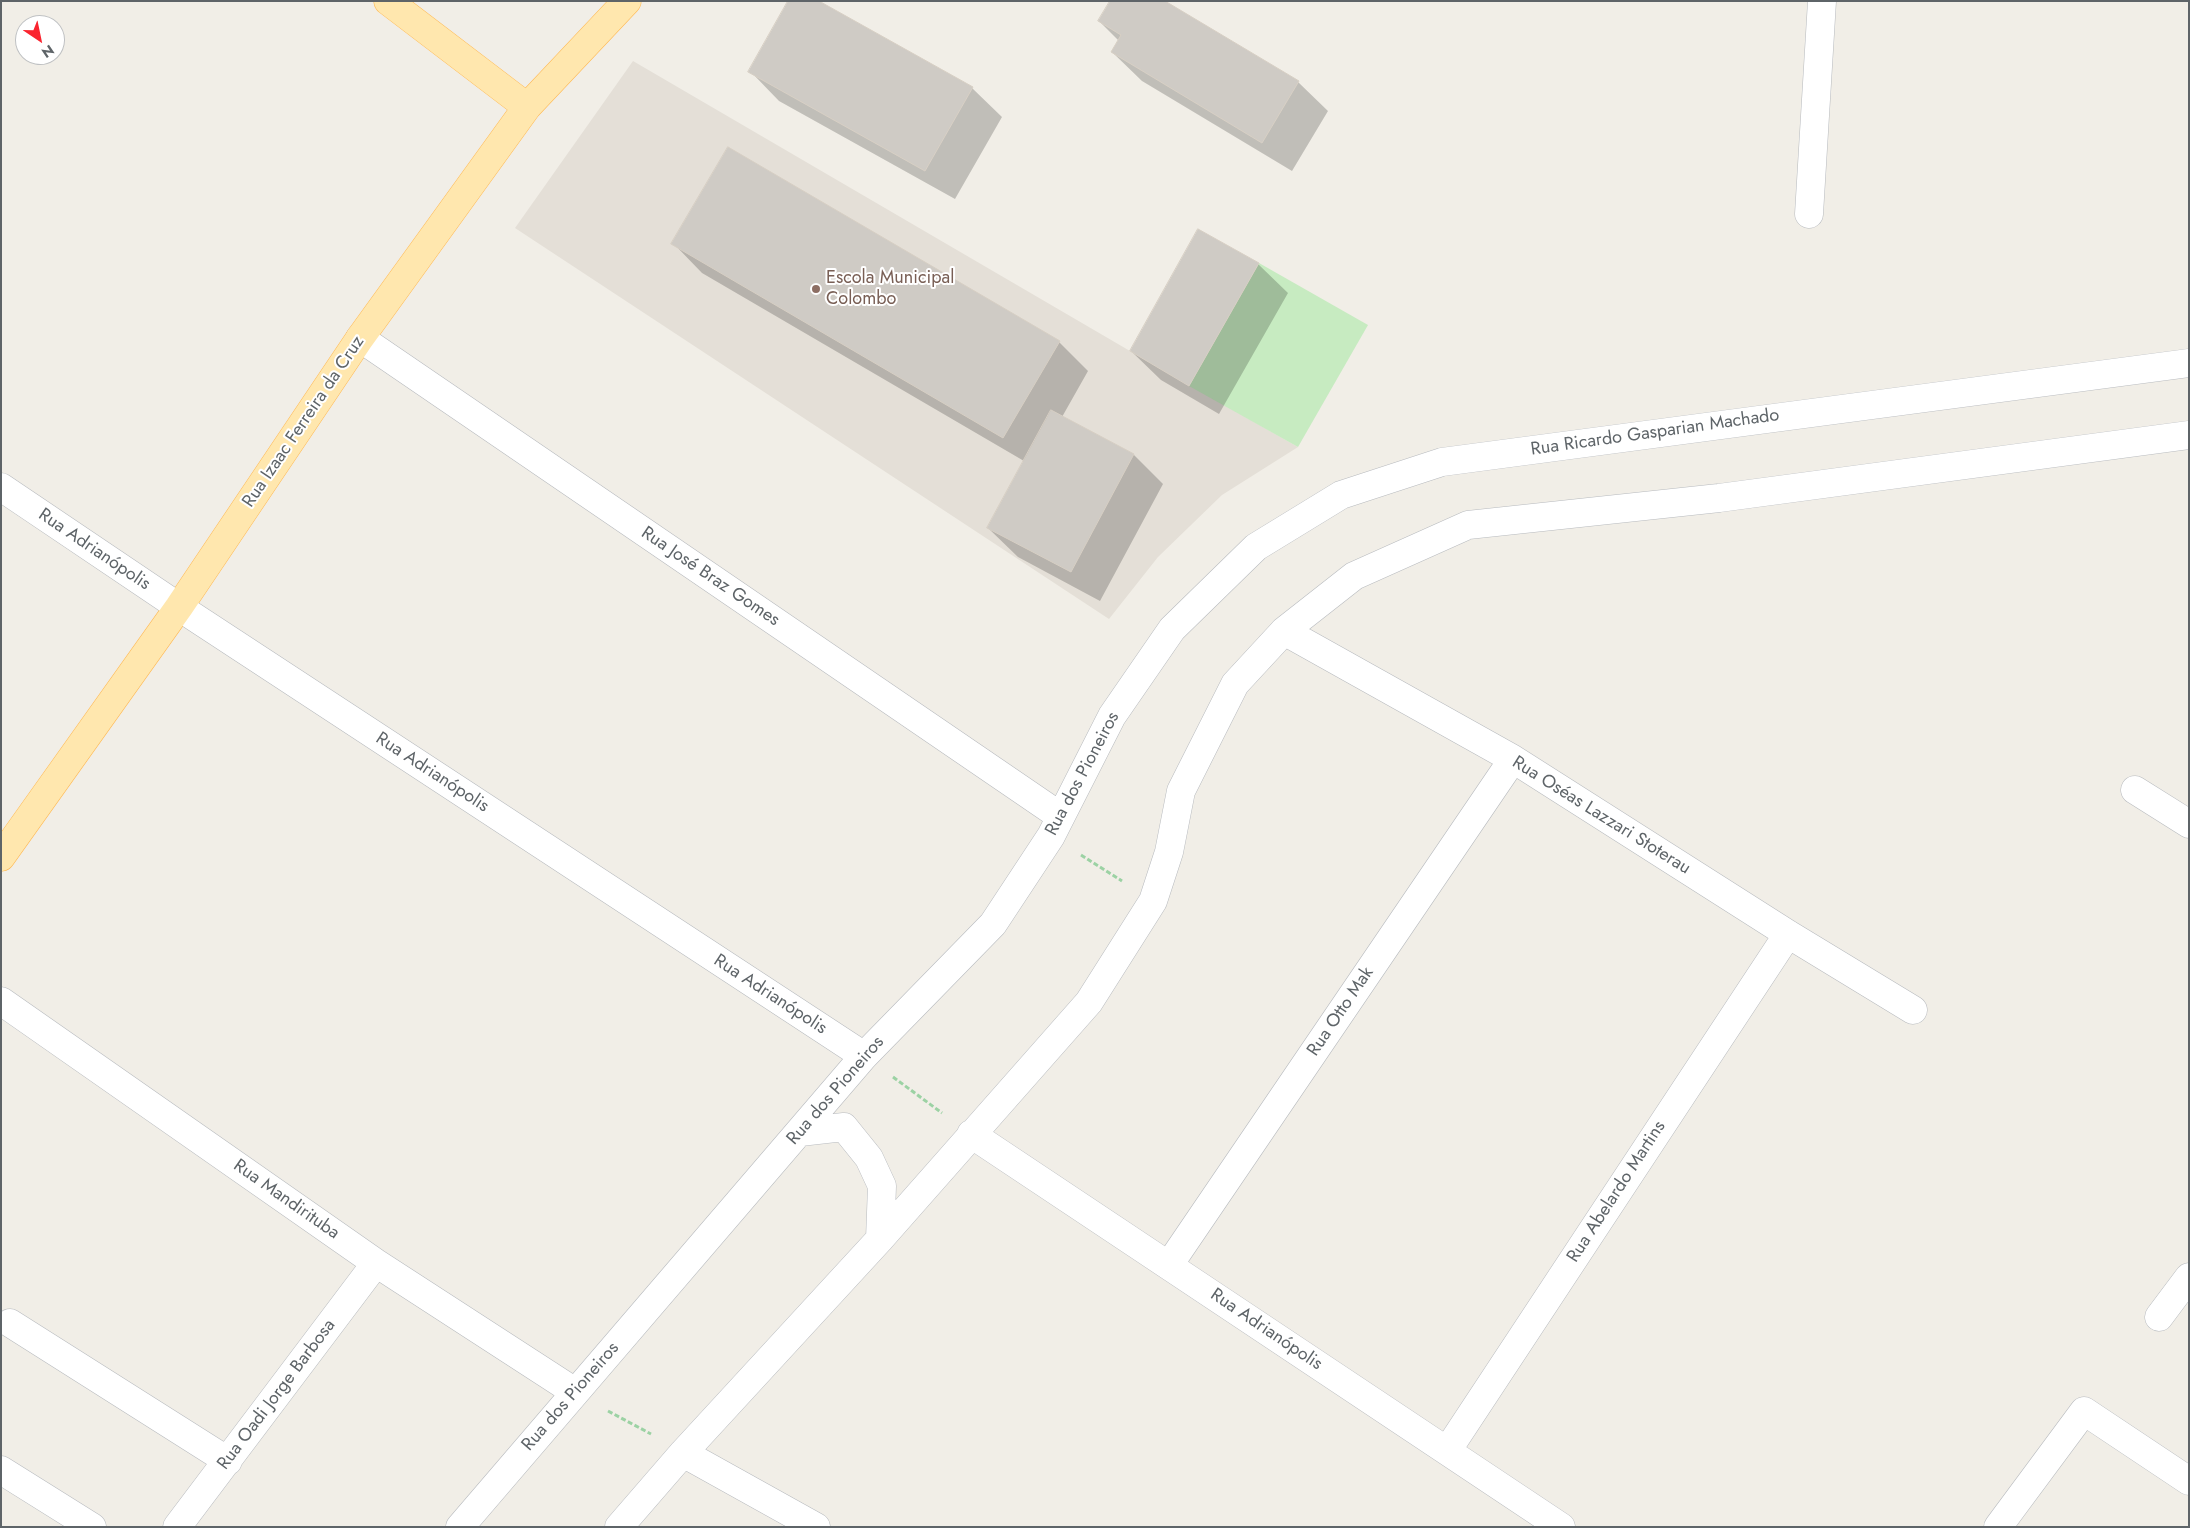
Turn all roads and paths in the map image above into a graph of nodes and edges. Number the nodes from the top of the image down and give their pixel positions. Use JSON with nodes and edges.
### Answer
{"nodes":[{"id":1,"x":388,"y":1,"type":"edge"},
{"id":2,"x":627,"y":1,"type":"edge"},
{"id":3,"x":1822,"y":1,"type":"edge"},
{"id":4,"x":527,"y":107,"type":"junction"},
{"id":5,"x":1809,"y":214,"type":"dead end"},
{"id":6,"x":360,"y":338,"type":"junction"},
{"id":7,"x":2189,"y":363,"type":"edge"},
{"id":8,"x":2189,"y":435,"type":"edge"},
{"id":9,"x":1,"y":487,"type":"edge"},
{"id":10,"x":179,"y":607,"type":"junction"},
{"id":11,"x":1172,"y":629,"type":"joint"},
{"id":12,"x":1284,"y":630,"type":"junction"},
{"id":13,"x":1512,"y":759,"type":"junction"},
{"id":14,"x":2135,"y":790,"type":"dead end"},
{"id":15,"x":2189,"y":824,"type":"edge"},
{"id":16,"x":1055,"y":826,"type":"junction"},
{"id":17,"x":1,"y":858,"type":"edge"},
{"id":18,"x":1153,"y":901,"type":"junction"},
{"id":19,"x":1788,"y":934,"type":"junction"},
{"id":20,"x":1,"y":1001,"type":"edge"},
{"id":21,"x":1912,"y":1010,"type":"dead end"},
{"id":22,"x":864,"y":1056,"type":"junction"},
{"id":23,"x":800,"y":1132,"type":"junction"},
{"id":24,"x":971,"y":1134,"type":"junction"},
{"id":25,"x":880,"y":1238,"type":"junction"},
{"id":26,"x":376,"y":1263,"type":"junction"},
{"id":27,"x":1169,"y":1265,"type":"junction"},
{"id":28,"x":2189,"y":1277,"type":"edge"},
{"id":29,"x":2159,"y":1317,"type":"dead end"},
{"id":30,"x":10,"y":1323,"type":"dead end"},
{"id":31,"x":575,"y":1392,"type":"junction"},
{"id":32,"x":1447,"y":1450,"type":"junction"},
{"id":33,"x":683,"y":1452,"type":"junction"},
{"id":34,"x":228,"y":1461,"type":"junction"},
{"id":35,"x":1,"y":1470,"type":"edge"},
{"id":36,"x":2189,"y":1481,"type":"edge"},
{"id":37,"x":813,"y":1526,"type":"edge"},
{"id":38,"x":92,"y":1527,"type":"edge"},
{"id":39,"x":177,"y":1527,"type":"edge"},
{"id":40,"x":460,"y":1527,"type":"edge"},
{"id":41,"x":619,"y":1527,"type":"edge"},
{"id":42,"x":1561,"y":1527,"type":"edge"},
{"id":43,"x":1998,"y":1527,"type":"edge"}],
"edges":[{"from":1,"to":4,"type":"main road"},
{"from":2,"to":4,"type":"main road","name":"Rua Izaac Ferreira da Cruz"},
{"from":3,"to":5,"type":"street"},
{"from":4,"to":6,"type":"main road","name":"Rua Izaac Ferreira da Cruz"},
{"from":6,"to":10,"type":"main road","name":"Rua Izaac Ferreira da Cruz"},
{"from":6,"to":16,"type":"street","name":"Rua José Braz Gomes"},
{"from":7,"to":11,"type":"street","name":"Rua Ricardo Gasparian Machado"},
{"from":8,"to":12,"type":"street"},
{"from":9,"to":10,"type":"street","name":"Rua Adrianópolis"},
{"from":10,"to":17,"type":"main road","name":"Rua Izaac Ferreira da Cruz"},
{"from":10,"to":22,"type":"street","name":"Rua Adrianópolis"},
{"from":11,"to":16,"type":"street","name":"Rua dos Pioneiros"},
{"from":12,"to":13,"type":"street","name":"Rua Oséas Lazzari Stoterau"},
{"from":12,"to":18,"type":"street"},
{"from":13,"to":19,"type":"street","name":"Rua Oséas Lazzari Stoterau"},
{"from":13,"to":27,"type":"street","name":"Rua Otto Mak"},
{"from":14,"to":15,"type":"street"},
{"from":16,"to":18,"type":"path"},
{"from":16,"to":22,"type":"street","name":"Rua dos Pioneiros"},
{"from":18,"to":24,"type":"street"},
{"from":19,"to":21,"type":"street","name":"Rua Oséas Lazzari Stoterau"},
{"from":19,"to":32,"type":"street","name":"Rua Abelardo Martins"},
{"from":20,"to":26,"type":"street","name":"Rua Mandirituba"},
{"from":22,"to":23,"type":"street","name":"Rua dos Pioneiros"},
{"from":22,"to":24,"type":"path"},
{"from":23,"to":25,"type":"street"},
{"from":23,"to":31,"type":"street","name":"Rua dos Pioneiros"},
{"from":24,"to":25,"type":"street"},
{"from":24,"to":27,"type":"street","name":"Rua Adrianópolis"},
{"from":25,"to":33,"type":"street"},
{"from":26,"to":31,"type":"street","name":"Rua Mandirituba"},
{"from":26,"to":34,"type":"street","name":"Rua Oadi Jorge Barbosa"},
{"from":27,"to":32,"type":"street","name":"Rua Adrianópolis"},
{"from":28,"to":29,"type":"street"},
{"from":30,"to":34,"type":"street"},
{"from":31,"to":33,"type":"path"},
{"from":31,"to":40,"type":"street","name":"Rua dos Pioneiros"},
{"from":32,"to":42,"type":"street","name":"Rua Adrianópolis"},
{"from":33,"to":37,"type":"street"},
{"from":33,"to":41,"type":"street"},
{"from":34,"to":39,"type":"street","name":"Rua Oadi Jorge Barbosa"},
{"from":35,"to":38,"type":"street"},
{"from":36,"to":43,"type":"street"}]}
